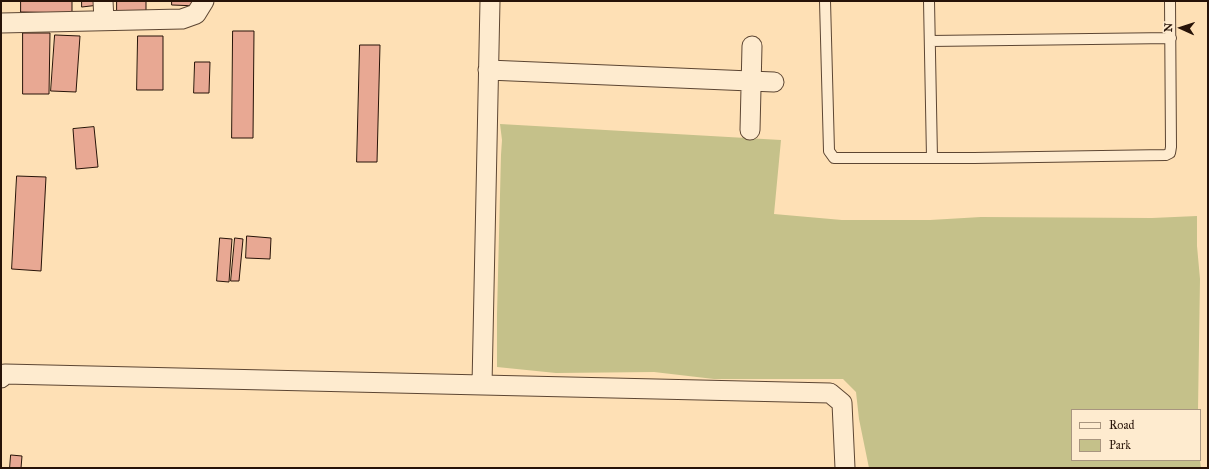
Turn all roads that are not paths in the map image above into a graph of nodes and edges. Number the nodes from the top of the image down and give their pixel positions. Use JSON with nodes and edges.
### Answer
{"nodes":[{"id":1,"x":103,"y":1,"type":"edge"},
{"id":2,"x":204,"y":1,"type":"edge"},
{"id":3,"x":490,"y":1,"type":"edge"},
{"id":4,"x":825,"y":1,"type":"edge"},
{"id":5,"x":929,"y":1,"type":"edge"},
{"id":6,"x":1170,"y":1,"type":"edge"},
{"id":7,"x":104,"y":20,"type":"junction"},
{"id":8,"x":1,"y":23,"type":"edge"},
{"id":9,"x":1170,"y":38,"type":"junction"},
{"id":10,"x":930,"y":41,"type":"junction"},
{"id":11,"x":752,"y":46,"type":"dead end"},
{"id":12,"x":488,"y":70,"type":"junction"},
{"id":13,"x":751,"y":81,"type":"junction"},
{"id":14,"x":774,"y":82,"type":"dead end"},
{"id":15,"x":750,"y":130,"type":"dead end"},
{"id":16,"x":932,"y":158,"type":"junction"},
{"id":17,"x":1,"y":378,"type":"edge"},
{"id":18,"x":482,"y":385,"type":"junction"},
{"id":19,"x":845,"y":468,"type":"edge"}],
"edges":[{"from":1,"to":7,"type":"street"},
{"from":2,"to":7,"type":"street"},
{"from":3,"to":12,"type":"street"},
{"from":4,"to":16,"type":"lane"},
{"from":5,"to":10,"type":"lane"},
{"from":6,"to":9,"type":"lane"},
{"from":7,"to":8,"type":"street"},
{"from":9,"to":10,"type":"lane"},
{"from":9,"to":16,"type":"lane"},
{"from":10,"to":16,"type":"lane"},
{"from":11,"to":13,"type":"street"},
{"from":12,"to":13,"type":"street"},
{"from":12,"to":18,"type":"street"},
{"from":13,"to":14,"type":"street"},
{"from":13,"to":15,"type":"street"},
{"from":17,"to":18,"type":"street"},
{"from":18,"to":19,"type":"street"}]}
